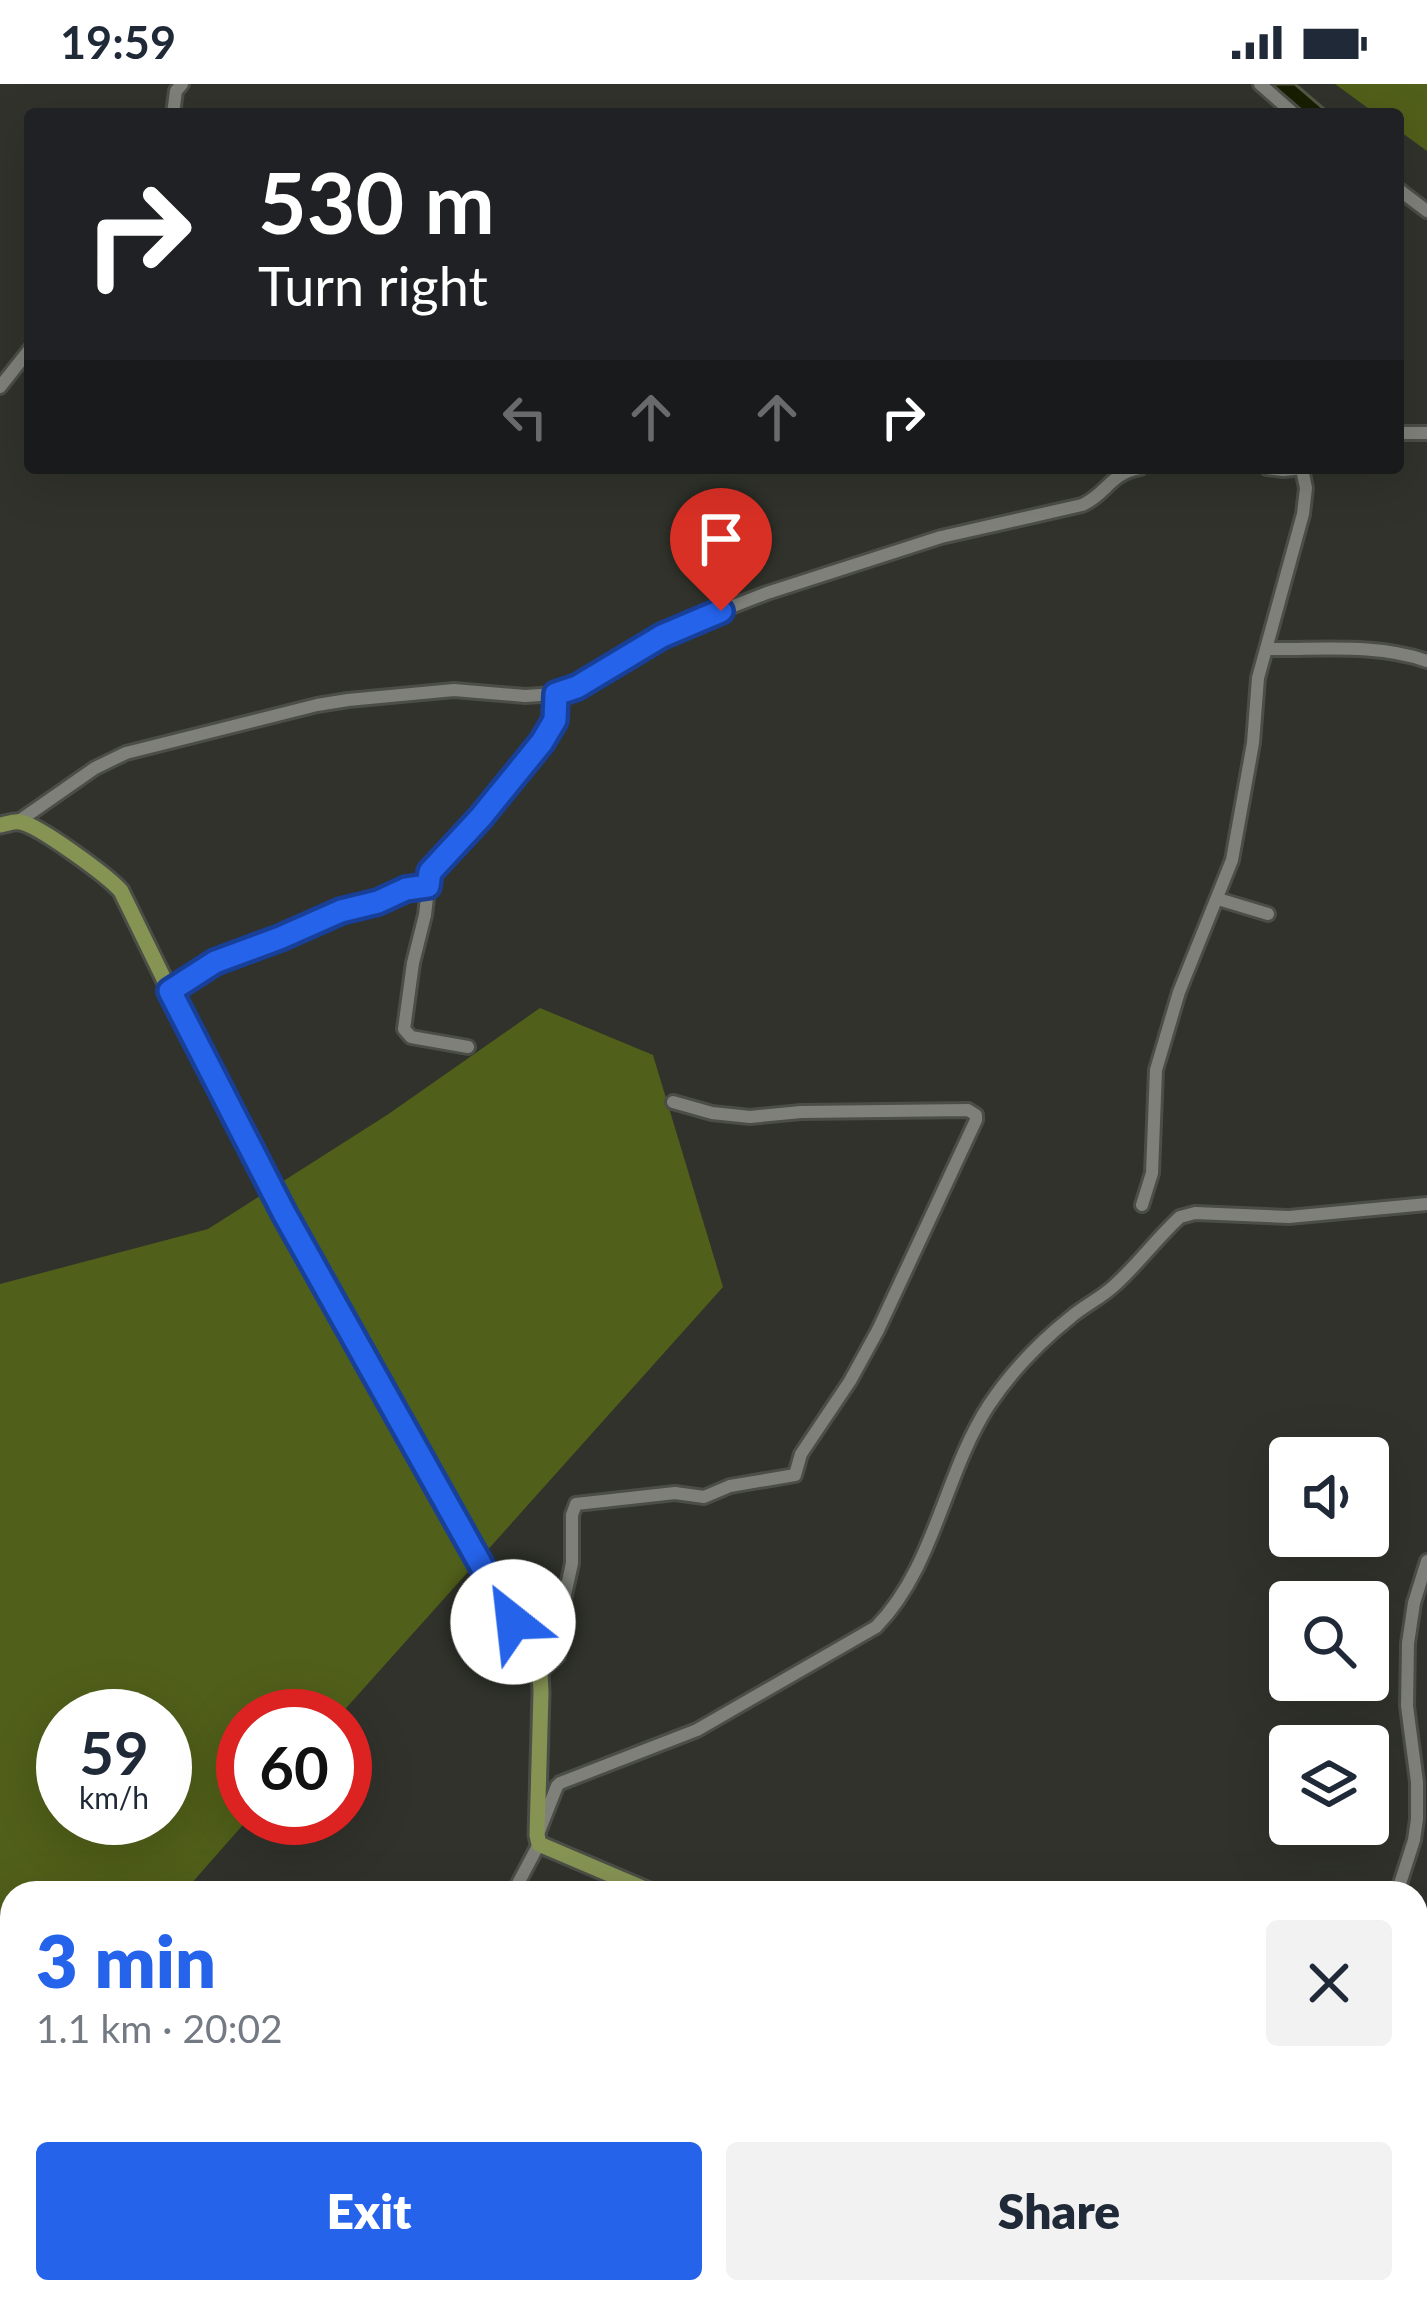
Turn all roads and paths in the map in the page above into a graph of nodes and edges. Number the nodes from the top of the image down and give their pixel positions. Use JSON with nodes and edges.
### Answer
{"nodes":[{"id":1,"x":1261,"y":84,"type":"edge"},
{"id":2,"x":1287,"y":108,"type":"edge"},
{"id":3,"x":24,"y":357,"type":"edge"},
{"id":4,"x":0,"y":387,"type":"edge"},
{"id":5,"x":1118,"y":474,"type":"edge"},
{"id":6,"x":1304,"y":474,"type":"edge"},
{"id":7,"x":1266,"y":649,"type":"junction"},
{"id":8,"x":1427,"y":661,"type":"edge"},
{"id":9,"x":556,"y":694,"type":"junction"},
{"id":10,"x":19,"y":821,"type":"junction"},
{"id":11,"x":0,"y":825,"type":"edge"},
{"id":12,"x":428,"y":886,"type":"junction"},
{"id":13,"x":1218,"y":898,"type":"junction"},
{"id":14,"x":1268,"y":914,"type":"dead end"},
{"id":15,"x":170,"y":991,"type":"junction"},
{"id":16,"x":468,"y":1047,"type":"dead end"},
{"id":17,"x":673,"y":1102,"type":"dead end"},
{"id":18,"x":1427,"y":1204,"type":"edge"},
{"id":19,"x":1142,"y":1205,"type":"dead end"},
{"id":20,"x":1427,"y":1562,"type":"edge"},
{"id":21,"x":1420,"y":1601,"type":"edge"},
{"id":22,"x":540,"y":1672,"type":"junction"},
{"id":23,"x":538,"y":1839,"type":"junction"},
{"id":24,"x":519,"y":1881,"type":"edge"},
{"id":25,"x":628,"y":1881,"type":"edge"},
{"id":26,"x":1401,"y":1881,"type":"edge"}],
"edges":[{"from":1,"to":2,"type":"street"},
{"from":3,"to":4,"type":"street"},
{"from":5,"to":9,"type":"street"},
{"from":6,"to":7,"type":"street"},
{"from":7,"to":8,"type":"street"},
{"from":7,"to":13,"type":"street"},
{"from":9,"to":10,"type":"street"},
{"from":9,"to":12,"type":"street"},
{"from":10,"to":11,"type":"main road"},
{"from":10,"to":15,"type":"main road"},
{"from":12,"to":15,"type":"street"},
{"from":12,"to":16,"type":"street"},
{"from":13,"to":14,"type":"street"},
{"from":13,"to":19,"type":"street"},
{"from":15,"to":22,"type":"main road"},
{"from":17,"to":22,"type":"street"},
{"from":18,"to":23,"type":"street"},
{"from":20,"to":21,"type":"street"},
{"from":21,"to":26,"type":"street"},
{"from":22,"to":23,"type":"main road"},
{"from":23,"to":24,"type":"street"},
{"from":23,"to":25,"type":"main road"}]}
